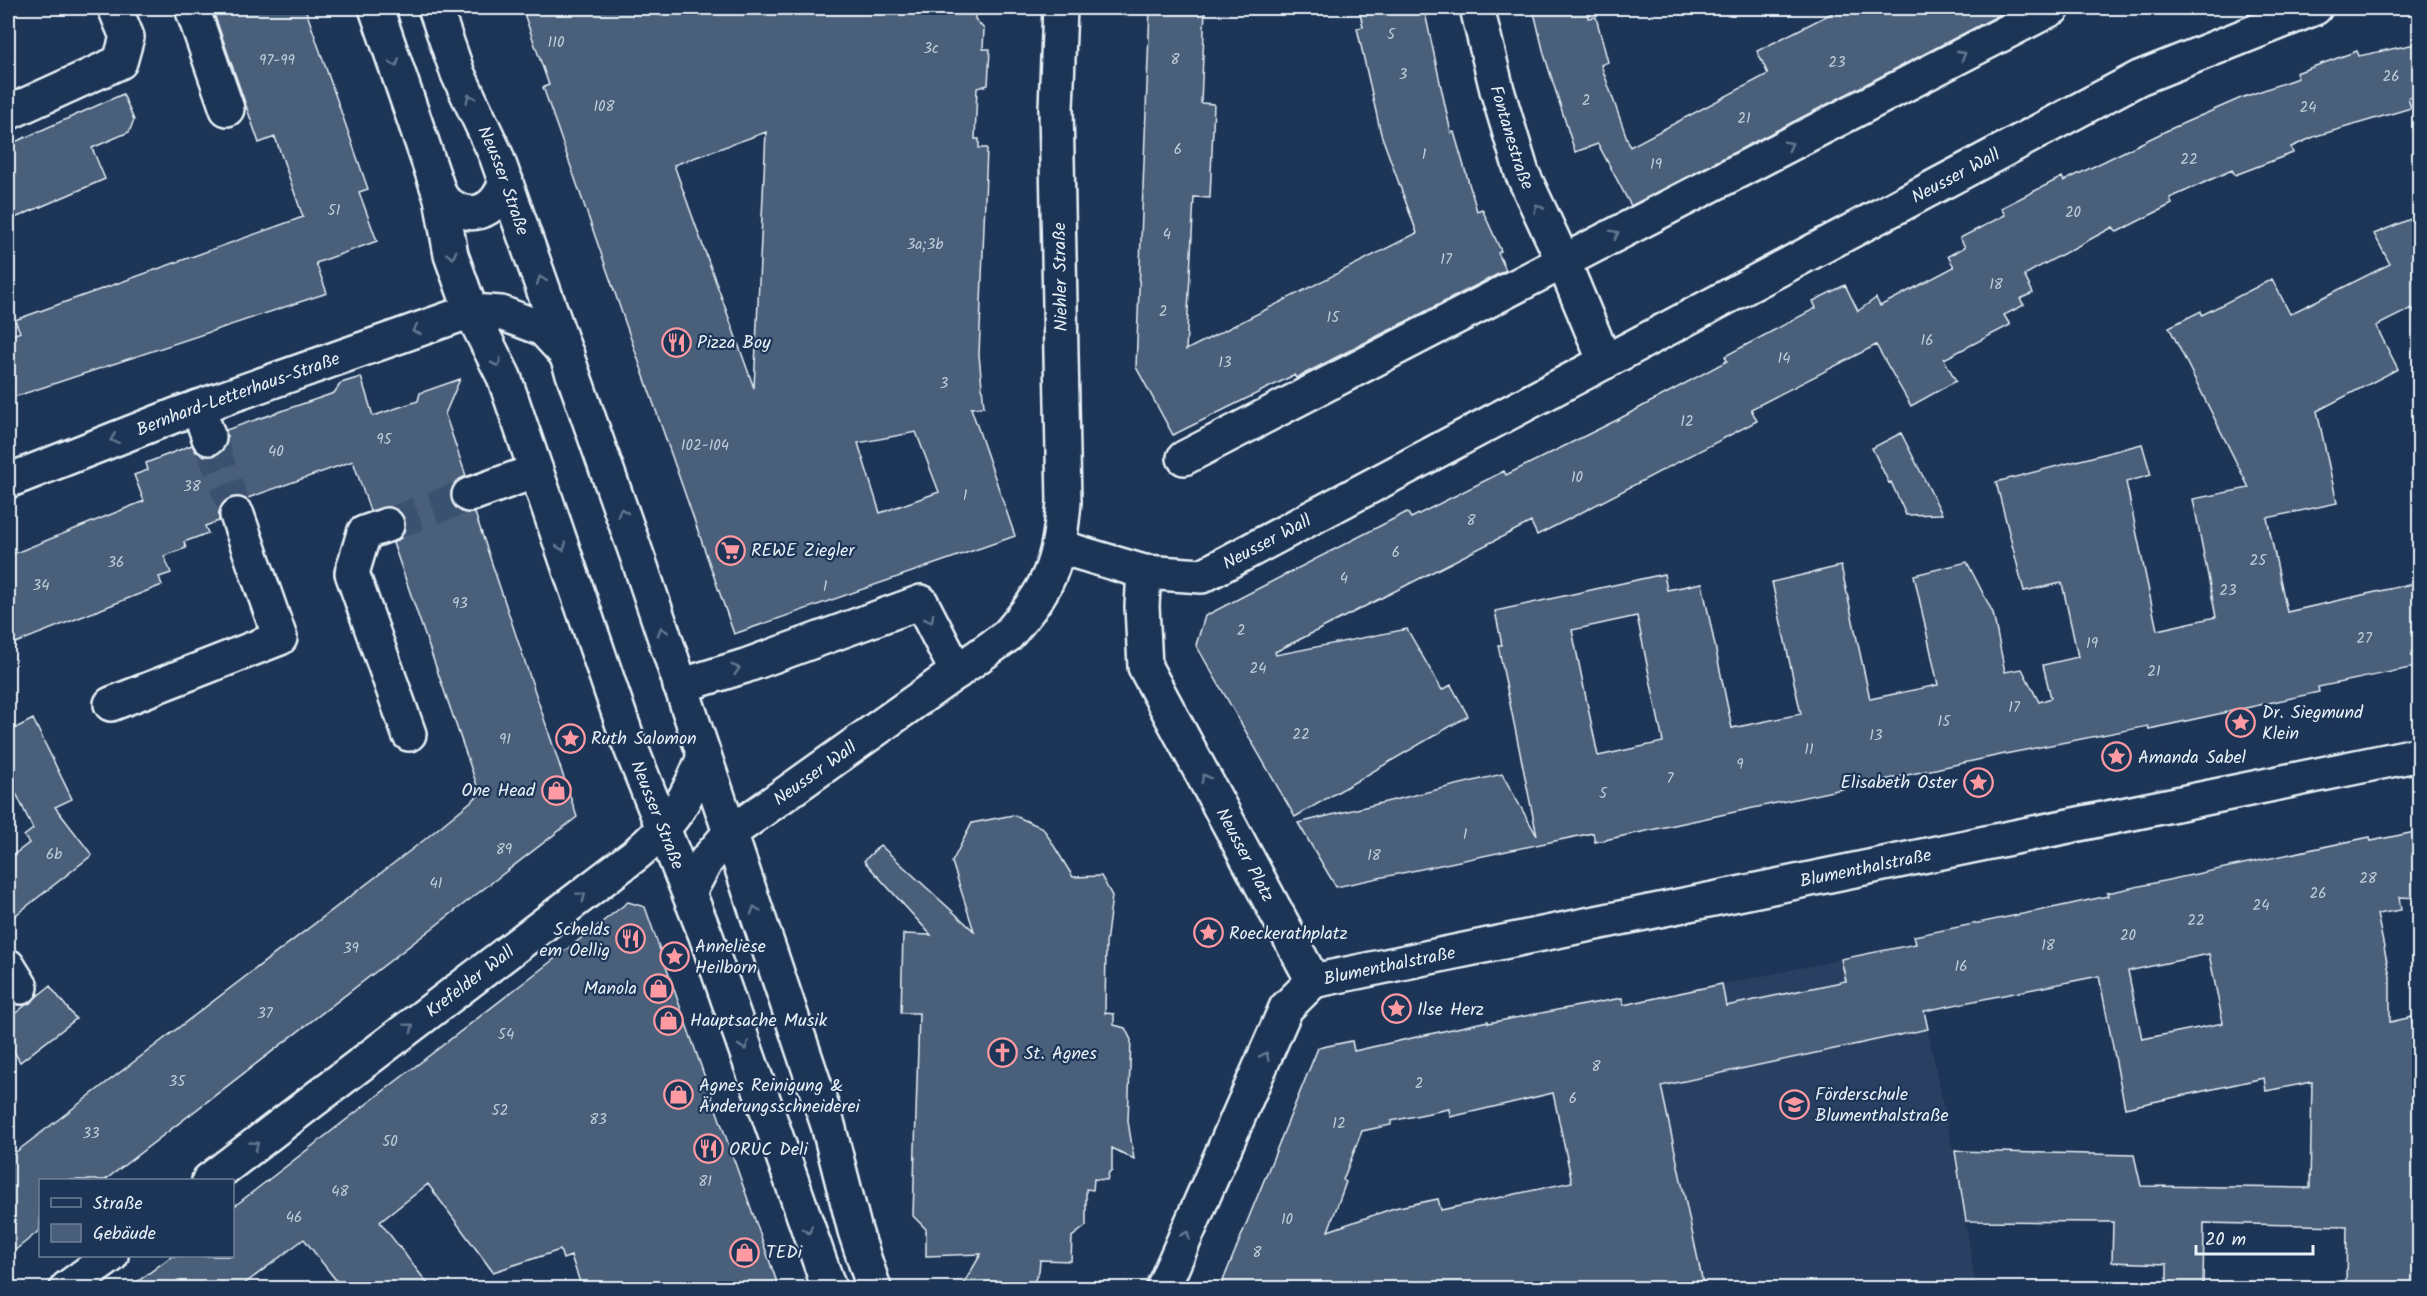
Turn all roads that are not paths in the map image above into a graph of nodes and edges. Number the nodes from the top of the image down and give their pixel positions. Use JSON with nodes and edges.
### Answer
{"nodes":[{"id":1,"x":115,"y":8,"type":"edge"},
{"id":2,"x":192,"y":8,"type":"edge"},
{"id":3,"x":376,"y":8,"type":"edge"},
{"id":4,"x":435,"y":8,"type":"edge"},
{"id":5,"x":1060,"y":8,"type":"edge"},
{"id":6,"x":1477,"y":8,"type":"edge"},
{"id":7,"x":2053,"y":8,"type":"edge"},
{"id":8,"x":2305,"y":9,"type":"edge"},
{"id":9,"x":227,"y":109,"type":"dead end"},
{"id":10,"x":8,"y":113,"type":"edge"},
{"id":11,"x":506,"y":181,"type":"junction"},
{"id":12,"x":441,"y":198,"type":"junction"},
{"id":13,"x":1563,"y":261,"type":"junction"},
{"id":14,"x":471,"y":310,"type":"junction"},
{"id":15,"x":567,"y":355,"type":"junction"},
{"id":16,"x":1605,"y":362,"type":"junction"},
{"id":17,"x":198,"y":407,"type":"junction"},
{"id":18,"x":209,"y":438,"type":"tunnel mouth"},
{"id":19,"x":1184,"y":458,"type":"dead end"},
{"id":20,"x":536,"y":471,"type":"junction"},
{"id":21,"x":8,"y":481,"type":"edge"},
{"id":22,"x":469,"y":495,"type":"tunnel mouth"},
{"id":23,"x":237,"y":515,"type":"tunnel mouth"},
{"id":24,"x":387,"y":525,"type":"tunnel mouth"},
{"id":25,"x":1060,"y":547,"type":"junction"},
{"id":26,"x":1144,"y":572,"type":"junction"},
{"id":27,"x":957,"y":672,"type":"junction"},
{"id":28,"x":680,"y":686,"type":"junction"},
{"id":29,"x":111,"y":704,"type":"dead end"},
{"id":30,"x":409,"y":734,"type":"dead end"},
{"id":31,"x":2420,"y":754,"type":"edge"},
{"id":32,"x":704,"y":757,"type":"junction"},
{"id":33,"x":664,"y":830,"type":"junction"},
{"id":34,"x":729,"y":834,"type":"junction"},
{"id":35,"x":689,"y":892,"type":"junction"},
{"id":36,"x":1313,"y":981,"type":"junction"},
{"id":37,"x":210,"y":1179,"type":"edge"},
{"id":38,"x":110,"y":1257,"type":"edge"},
{"id":39,"x":68,"y":1288,"type":"edge"},
{"id":40,"x":829,"y":1288,"type":"edge"},
{"id":41,"x":874,"y":1288,"type":"edge"},
{"id":42,"x":1163,"y":1288,"type":"edge"}],
"edges":[{"from":1,"to":10,"type":"street"},
{"from":2,"to":9,"type":"street"},
{"from":3,"to":12,"type":"street","name":"Neusser Straße","one_way":true},
{"from":11,"to":4,"type":"street","name":"Neusser Straße","one_way":true},
{"from":5,"to":25,"type":"street","name":"Niehler Straße"},
{"from":13,"to":6,"type":"street","name":"Fontanestraße","one_way":true},
{"from":13,"to":7,"type":"street","one_way":true},
{"from":8,"to":16,"type":"street","name":"Neusser Wall"},
{"from":11,"to":12,"type":"street"},
{"from":15,"to":11,"type":"street","name":"Neusser Straße","one_way":true},
{"from":12,"to":14,"type":"street","name":"Neusser Straße","one_way":true},
{"from":13,"to":16,"type":"street"},
{"from":13,"to":19,"type":"street"},
{"from":14,"to":15,"type":"street","name":"Neusser Straße"},
{"from":14,"to":17,"type":"street","name":"Bernhard-Letterhaus-Straße","one_way":true},
{"from":14,"to":20,"type":"street","name":"Neusser Straße","one_way":true},
{"from":28,"to":15,"type":"street","name":"Neusser Straße","one_way":true},
{"from":16,"to":26,"type":"street","name":"Neusser Wall"},
{"from":17,"to":18,"type":"street"},
{"from":17,"to":21,"type":"street","name":"Bernhard-Letterhaus-Straße","one_way":true},
{"from":20,"to":22,"type":"street"},
{"from":20,"to":33,"type":"street","name":"Neusser Straße","one_way":true},
{"from":23,"to":29,"type":"street"},
{"from":24,"to":30,"type":"street"},
{"from":25,"to":26,"type":"street","name":"Neusser Wall"},
{"from":25,"to":27,"type":"street","name":"Neusser Wall"},
{"from":36,"to":26,"type":"street","name":"Neusser Platz","one_way":true},
{"from":28,"to":27,"type":"street","one_way":true},
{"from":27,"to":34,"type":"street","name":"Neusser Wall"},
{"from":28,"to":32,"type":"street","name":"Neusser Straße"},
{"from":31,"to":36,"type":"street","name":"Blumenthalstraße"},
{"from":32,"to":33,"type":"street","name":"Krefelder Wall"},
{"from":32,"to":34,"type":"street","name":"Neusser Straße"},
{"from":33,"to":35,"type":"street","name":"Neusser Straße"},
{"from":37,"to":33,"type":"street","name":"Krefelder Wall","one_way":true},
{"from":34,"to":35,"type":"street","name":"Neusser Wall"},
{"from":41,"to":34,"type":"street","name":"Neusser Straße","one_way":true},
{"from":35,"to":40,"type":"street","name":"Neusser Straße","one_way":true},
{"from":42,"to":36,"type":"street","one_way":true},
{"from":38,"to":39,"type":"street"}]}
